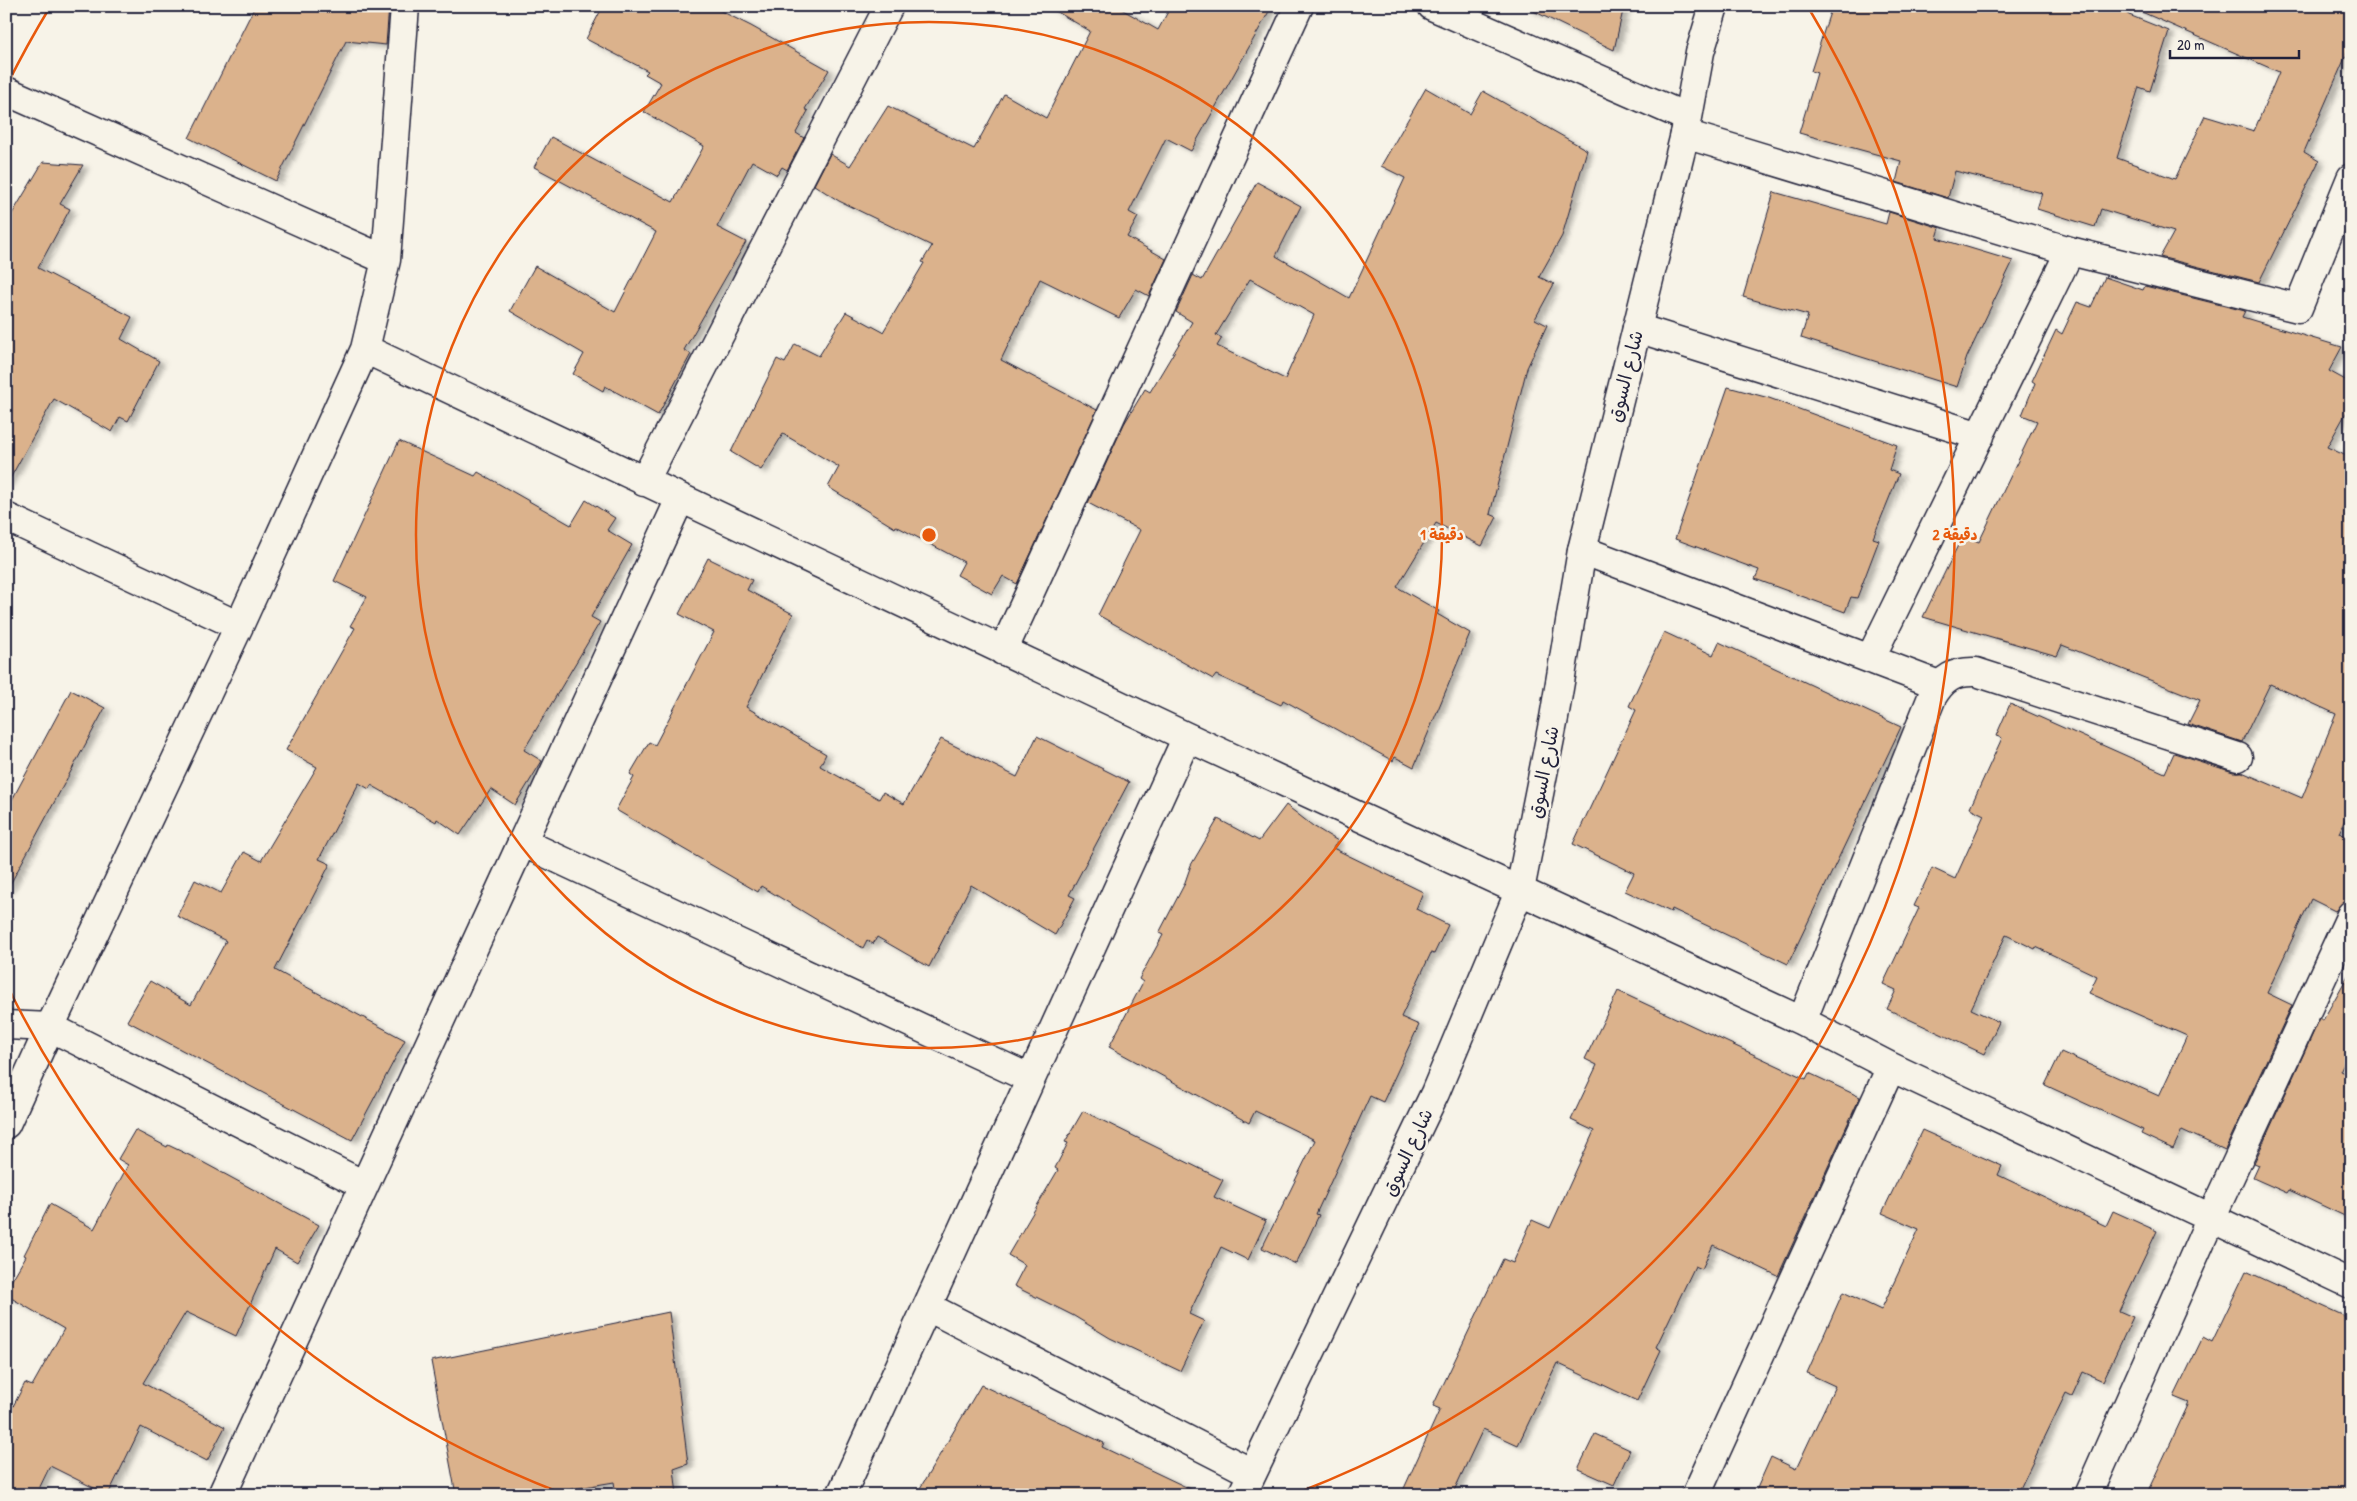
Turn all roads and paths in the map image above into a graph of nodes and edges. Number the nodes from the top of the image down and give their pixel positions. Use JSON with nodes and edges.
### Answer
{"nodes":[{"id":1,"x":405,"y":6,"type":"edge"},
{"id":2,"x":889,"y":6,"type":"edge"},
{"id":3,"x":1299,"y":6,"type":"edge"},
{"id":4,"x":1432,"y":6,"type":"edge"},
{"id":5,"x":1714,"y":6,"type":"edge"},
{"id":6,"x":6,"y":91,"type":"edge"},
{"id":7,"x":1685,"y":125,"type":"junction"},
{"id":8,"x":2351,"y":178,"type":"edge"},
{"id":9,"x":2070,"y":251,"type":"junction"},
{"id":10,"x":386,"y":260,"type":"junction"},
{"id":11,"x":1637,"y":328,"type":"junction"},
{"id":12,"x":365,"y":349,"type":"junction"},
{"id":13,"x":1980,"y":436,"type":"junction"},
{"id":14,"x":644,"y":482,"type":"junction"},
{"id":15,"x":680,"y":499,"type":"junction"},
{"id":16,"x":6,"y":517,"type":"edge"},
{"id":17,"x":1582,"y":550,"type":"junction"},
{"id":18,"x":239,"y":626,"type":"junction"},
{"id":19,"x":1003,"y":651,"type":"junction"},
{"id":20,"x":1870,"y":659,"type":"junction"},
{"id":21,"x":1939,"y":685,"type":"junction"},
{"id":22,"x":1186,"y":737,"type":"junction"},
{"id":23,"x":2238,"y":757,"type":"dead end"},
{"id":24,"x":522,"y":842,"type":"junction"},
{"id":25,"x":1520,"y":890,"type":"junction"},
{"id":26,"x":2351,"y":915,"type":"edge"},
{"id":27,"x":1802,"y":1021,"type":"junction"},
{"id":28,"x":6,"y":1025,"type":"edge"},
{"id":29,"x":50,"y":1027,"type":"junction"},
{"id":30,"x":1891,"y":1067,"type":"junction"},
{"id":31,"x":1031,"y":1079,"type":"junction"},
{"id":32,"x":6,"y":1124,"type":"edge"},
{"id":33,"x":364,"y":1185,"type":"junction"},
{"id":34,"x":2212,"y":1218,"type":"junction"},
{"id":35,"x":2351,"y":1284,"type":"edge"},
{"id":36,"x":928,"y":1307,"type":"junction"},
{"id":37,"x":1247,"y":1484,"type":"edge"},
{"id":38,"x":222,"y":1495,"type":"edge"},
{"id":39,"x":841,"y":1495,"type":"edge"},
{"id":40,"x":1696,"y":1495,"type":"edge"},
{"id":41,"x":2088,"y":1495,"type":"edge"}],
"edges":[{"from":1,"to":10,"type":"street"},
{"from":2,"to":14,"type":"street"},
{"from":3,"to":19,"type":"street"},
{"from":4,"to":7,"type":"street"},
{"from":5,"to":7,"type":"street","name":"شارع السوق"},
{"from":6,"to":10,"type":"street"},
{"from":7,"to":9,"type":"street"},
{"from":7,"to":11,"type":"street","name":"شارع السوق"},
{"from":8,"to":9,"type":"street"},
{"from":9,"to":13,"type":"street"},
{"from":10,"to":12,"type":"street"},
{"from":11,"to":13,"type":"street"},
{"from":11,"to":17,"type":"street","name":"شارع السوق"},
{"from":12,"to":14,"type":"street"},
{"from":12,"to":18,"type":"street"},
{"from":13,"to":20,"type":"street"},
{"from":14,"to":15,"type":"street"},
{"from":15,"to":19,"type":"street"},
{"from":15,"to":24,"type":"street"},
{"from":16,"to":18,"type":"street"},
{"from":17,"to":20,"type":"street"},
{"from":17,"to":25,"type":"street","name":"شارع السوق"},
{"from":18,"to":29,"type":"street"},
{"from":19,"to":22,"type":"street"},
{"from":20,"to":21,"type":"street"},
{"from":21,"to":23,"type":"street"},
{"from":21,"to":27,"type":"street"},
{"from":22,"to":25,"type":"street"},
{"from":22,"to":31,"type":"street"},
{"from":24,"to":31,"type":"street"},
{"from":24,"to":33,"type":"street"},
{"from":25,"to":27,"type":"street"},
{"from":25,"to":37,"type":"street","name":"شارع السوق"},
{"from":26,"to":34,"type":"street"},
{"from":27,"to":30,"type":"street"},
{"from":28,"to":29,"type":"street"},
{"from":29,"to":32,"type":"street"},
{"from":29,"to":33,"type":"street"},
{"from":30,"to":34,"type":"street"},
{"from":30,"to":40,"type":"street"},
{"from":31,"to":36,"type":"street"},
{"from":33,"to":38,"type":"street"},
{"from":34,"to":35,"type":"street"},
{"from":34,"to":41,"type":"street"},
{"from":36,"to":37,"type":"street"},
{"from":36,"to":39,"type":"street"}]}
